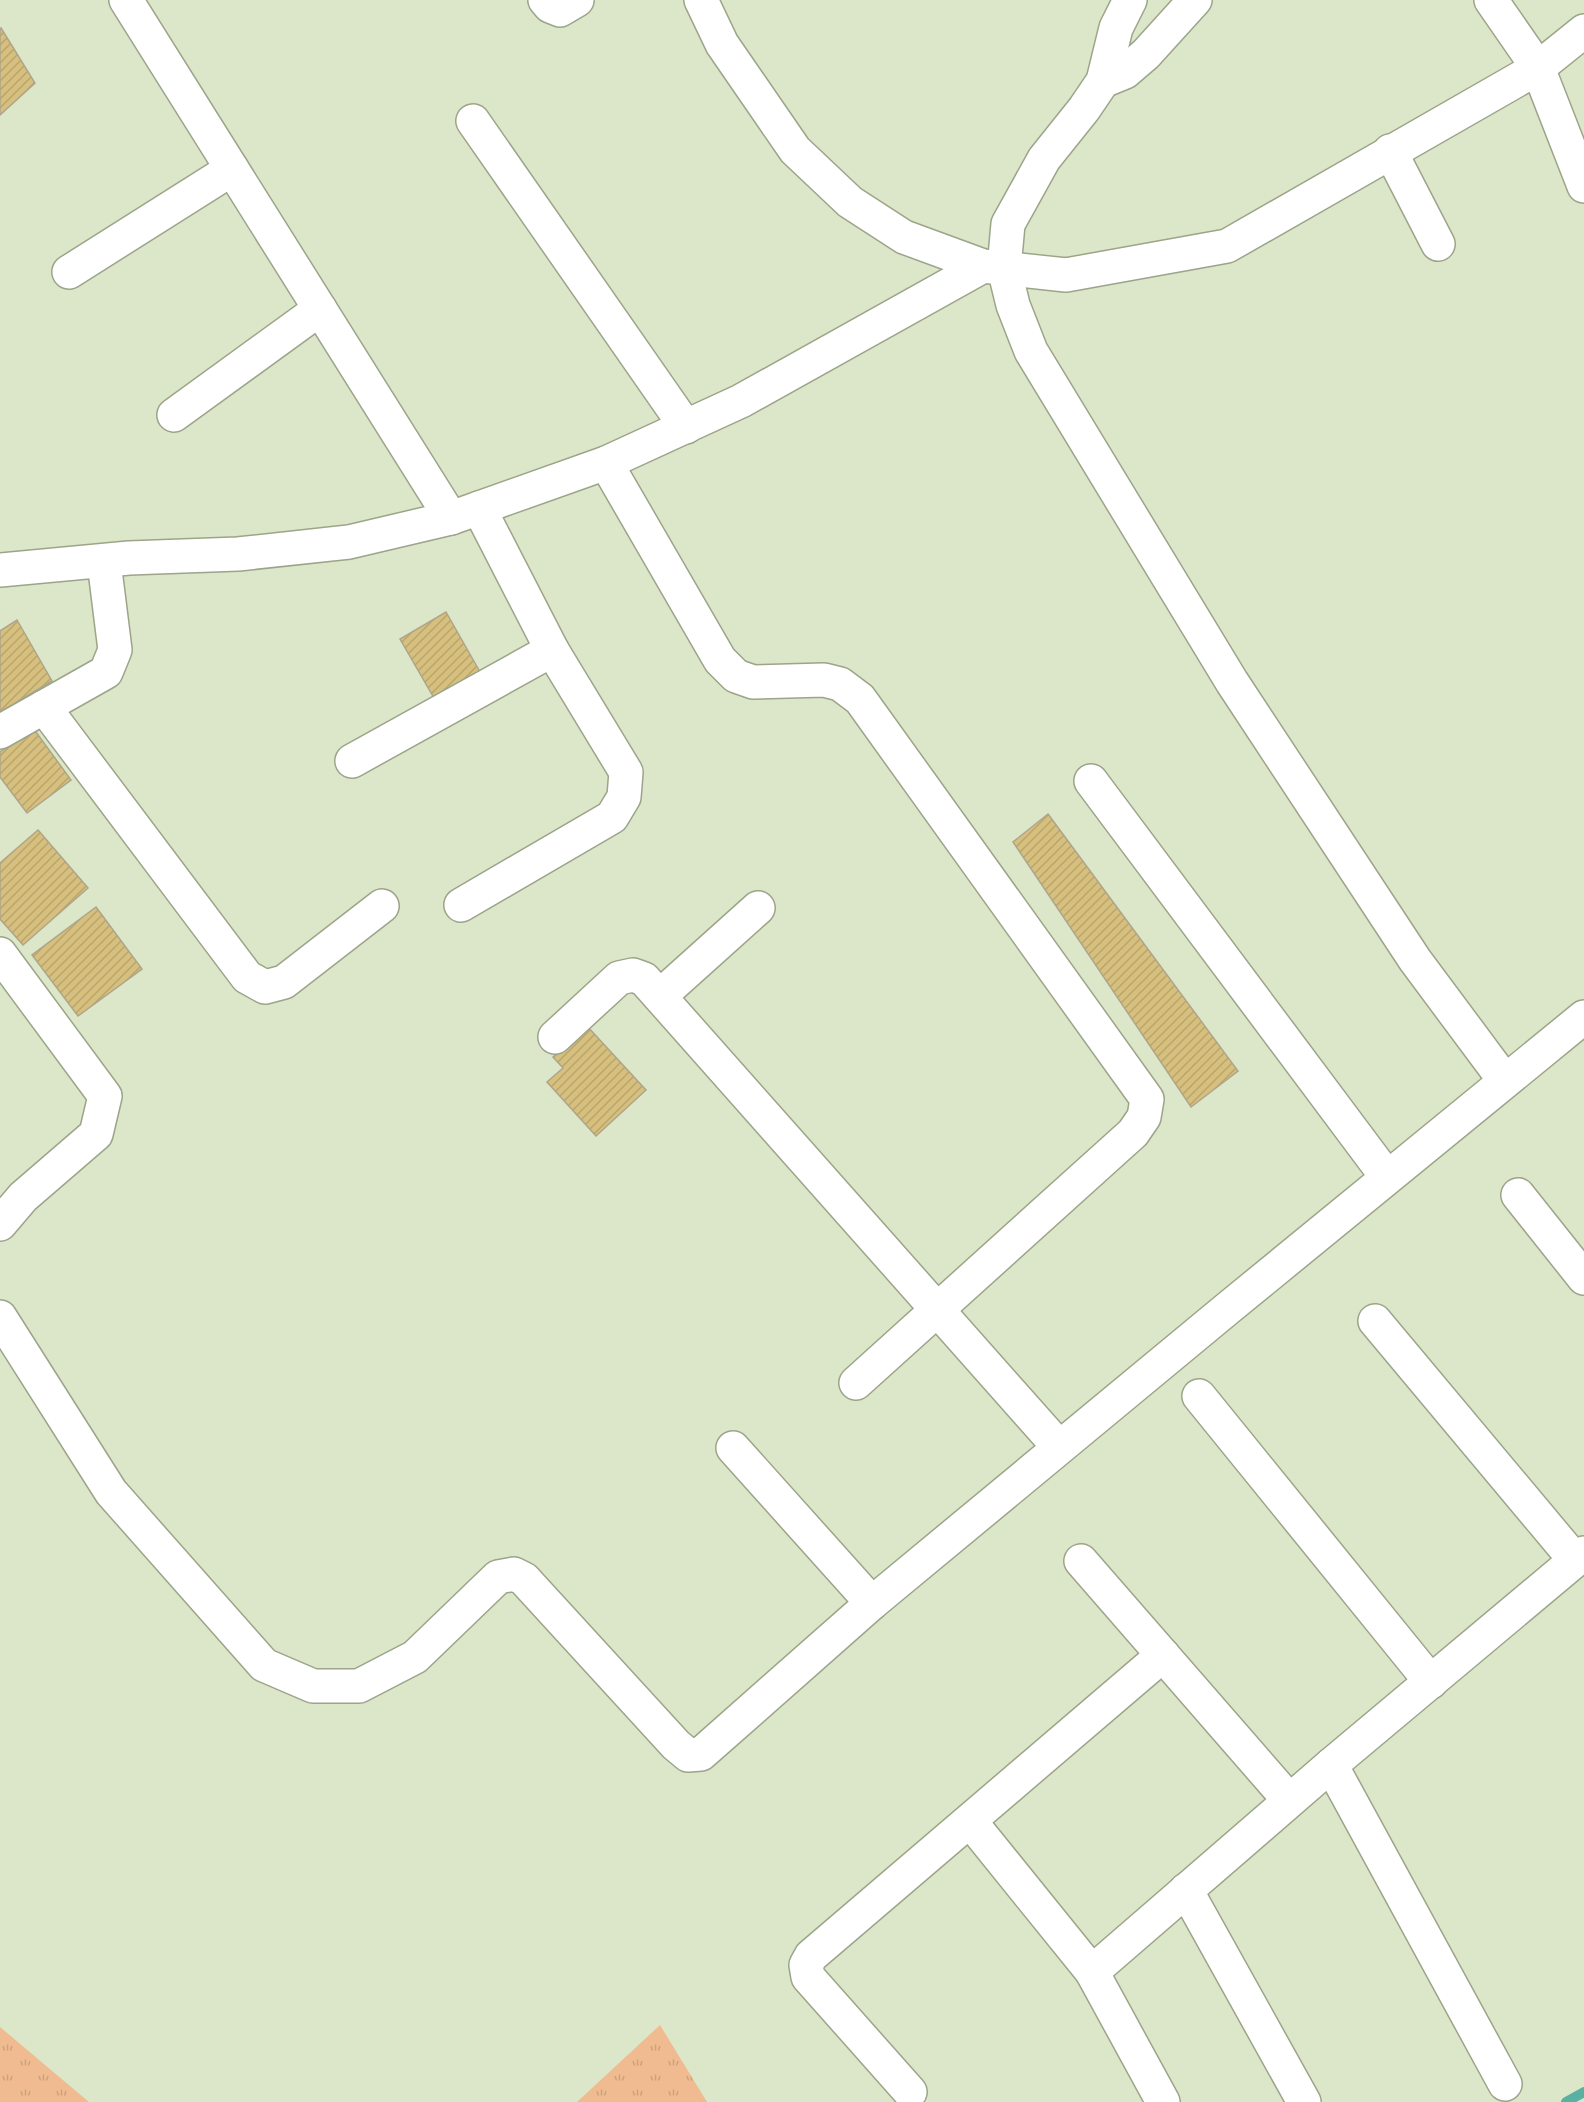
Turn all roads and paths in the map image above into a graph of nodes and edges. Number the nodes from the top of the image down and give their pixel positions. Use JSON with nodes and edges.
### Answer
{"nodes":[{"id":1,"x":126,"y":0,"type":"edge"},
{"id":2,"x":545,"y":0,"type":"edge"},
{"id":3,"x":577,"y":0,"type":"edge"},
{"id":4,"x":701,"y":0,"type":"edge"},
{"id":5,"x":1130,"y":0,"type":"edge"},
{"id":6,"x":1195,"y":0,"type":"edge"},
{"id":7,"x":1491,"y":0,"type":"edge"},
{"id":8,"x":1584,"y":31,"type":"edge"},
{"id":9,"x":1538,"y":68,"type":"junction"},
{"id":10,"x":1103,"y":81,"type":"junction"},
{"id":11,"x":473,"y":121,"type":"dead end"},
{"id":12,"x":1390,"y":151,"type":"junction"},
{"id":13,"x":232,"y":169,"type":"junction"},
{"id":14,"x":1584,"y":186,"type":"edge"},
{"id":15,"x":1438,"y":244,"type":"dead end"},
{"id":16,"x":994,"y":267,"type":"junction"},
{"id":17,"x":69,"y":272,"type":"dead end"},
{"id":18,"x":320,"y":309,"type":"junction"},
{"id":19,"x":174,"y":414,"type":"dead end"},
{"id":20,"x":686,"y":427,"type":"junction"},
{"id":21,"x":606,"y":463,"type":"junction"},
{"id":22,"x":465,"y":513,"type":"junction"},
{"id":23,"x":104,"y":562,"type":"junction"},
{"id":24,"x":0,"y":570,"type":"edge"},
{"id":25,"x":552,"y":650,"type":"junction"},
{"id":26,"x":44,"y":707,"type":"junction"},
{"id":27,"x":0,"y":732,"type":"edge"},
{"id":28,"x":352,"y":761,"type":"dead end"},
{"id":29,"x":1091,"y":781,"type":"dead end"},
{"id":30,"x":461,"y":905,"type":"dead end"},
{"id":31,"x":382,"y":906,"type":"dead end"},
{"id":32,"x":758,"y":908,"type":"dead end"},
{"id":33,"x":0,"y":954,"type":"edge"},
{"id":34,"x":660,"y":996,"type":"junction"},
{"id":35,"x":1584,"y":1017,"type":"edge"},
{"id":36,"x":555,"y":1037,"type":"dead end"},
{"id":37,"x":1504,"y":1081,"type":"junction"},
{"id":38,"x":1387,"y":1177,"type":"junction"},
{"id":39,"x":1518,"y":1195,"type":"dead end"},
{"id":40,"x":0,"y":1224,"type":"edge"},
{"id":41,"x":1584,"y":1278,"type":"edge"},
{"id":42,"x":937,"y":1309,"type":"junction"},
{"id":43,"x":0,"y":1317,"type":"edge"},
{"id":44,"x":1375,"y":1321,"type":"dead end"},
{"id":45,"x":856,"y":1383,"type":"dead end"},
{"id":46,"x":1199,"y":1396,"type":"dead end"},
{"id":47,"x":1059,"y":1447,"type":"junction"},
{"id":48,"x":733,"y":1448,"type":"dead end"},
{"id":49,"x":1580,"y":1557,"type":"edge"},
{"id":50,"x":1081,"y":1561,"type":"dead end"},
{"id":51,"x":872,"y":1603,"type":"junction"},
{"id":52,"x":1163,"y":1655,"type":"junction"},
{"id":53,"x":1431,"y":1682,"type":"junction"},
{"id":54,"x":1331,"y":1765,"type":"junction"},
{"id":55,"x":1289,"y":1800,"type":"junction"},
{"id":56,"x":970,"y":1821,"type":"junction"},
{"id":57,"x":1186,"y":1890,"type":"junction"},
{"id":58,"x":1092,"y":1972,"type":"junction"},
{"id":59,"x":1505,"y":2084,"type":"dead end"},
{"id":60,"x":910,"y":2092,"type":"dead end"},
{"id":61,"x":1164,"y":2102,"type":"edge"},
{"id":62,"x":1304,"y":2102,"type":"edge"}],
"edges":[{"from":1,"to":13,"type":"street"},
{"from":2,"to":3,"type":"street"},
{"from":4,"to":16,"type":"street"},
{"from":5,"to":10,"type":"street"},
{"from":6,"to":10,"type":"street"},
{"from":7,"to":9,"type":"street"},
{"from":8,"to":9,"type":"street"},
{"from":9,"to":12,"type":"street"},
{"from":9,"to":14,"type":"street"},
{"from":10,"to":16,"type":"street"},
{"from":11,"to":20,"type":"street"},
{"from":12,"to":15,"type":"street"},
{"from":12,"to":16,"type":"street"},
{"from":13,"to":17,"type":"street"},
{"from":13,"to":18,"type":"street"},
{"from":16,"to":20,"type":"street"},
{"from":16,"to":37,"type":"street"},
{"from":18,"to":19,"type":"street"},
{"from":18,"to":22,"type":"street"},
{"from":20,"to":21,"type":"street"},
{"from":21,"to":22,"type":"street"},
{"from":21,"to":42,"type":"street"},
{"from":22,"to":23,"type":"street"},
{"from":22,"to":25,"type":"street"},
{"from":23,"to":24,"type":"street"},
{"from":23,"to":26,"type":"street"},
{"from":25,"to":28,"type":"street"},
{"from":25,"to":30,"type":"street"},
{"from":26,"to":27,"type":"street"},
{"from":26,"to":31,"type":"street"},
{"from":29,"to":38,"type":"street"},
{"from":32,"to":34,"type":"street"},
{"from":33,"to":40,"type":"street"},
{"from":34,"to":36,"type":"street"},
{"from":34,"to":42,"type":"street"},
{"from":35,"to":37,"type":"street"},
{"from":37,"to":38,"type":"street"},
{"from":38,"to":47,"type":"street"},
{"from":39,"to":41,"type":"street"},
{"from":42,"to":45,"type":"street"},
{"from":42,"to":47,"type":"street"},
{"from":43,"to":51,"type":"street"},
{"from":44,"to":49,"type":"street"},
{"from":46,"to":53,"type":"street"},
{"from":47,"to":51,"type":"street"},
{"from":48,"to":51,"type":"street"},
{"from":49,"to":53,"type":"street"},
{"from":50,"to":52,"type":"street"},
{"from":52,"to":55,"type":"street"},
{"from":52,"to":56,"type":"street"},
{"from":53,"to":54,"type":"street"},
{"from":54,"to":55,"type":"street"},
{"from":54,"to":59,"type":"street"},
{"from":55,"to":57,"type":"street"},
{"from":56,"to":58,"type":"street"},
{"from":56,"to":60,"type":"street"},
{"from":57,"to":58,"type":"street"},
{"from":57,"to":62,"type":"street"},
{"from":58,"to":61,"type":"street"}]}
